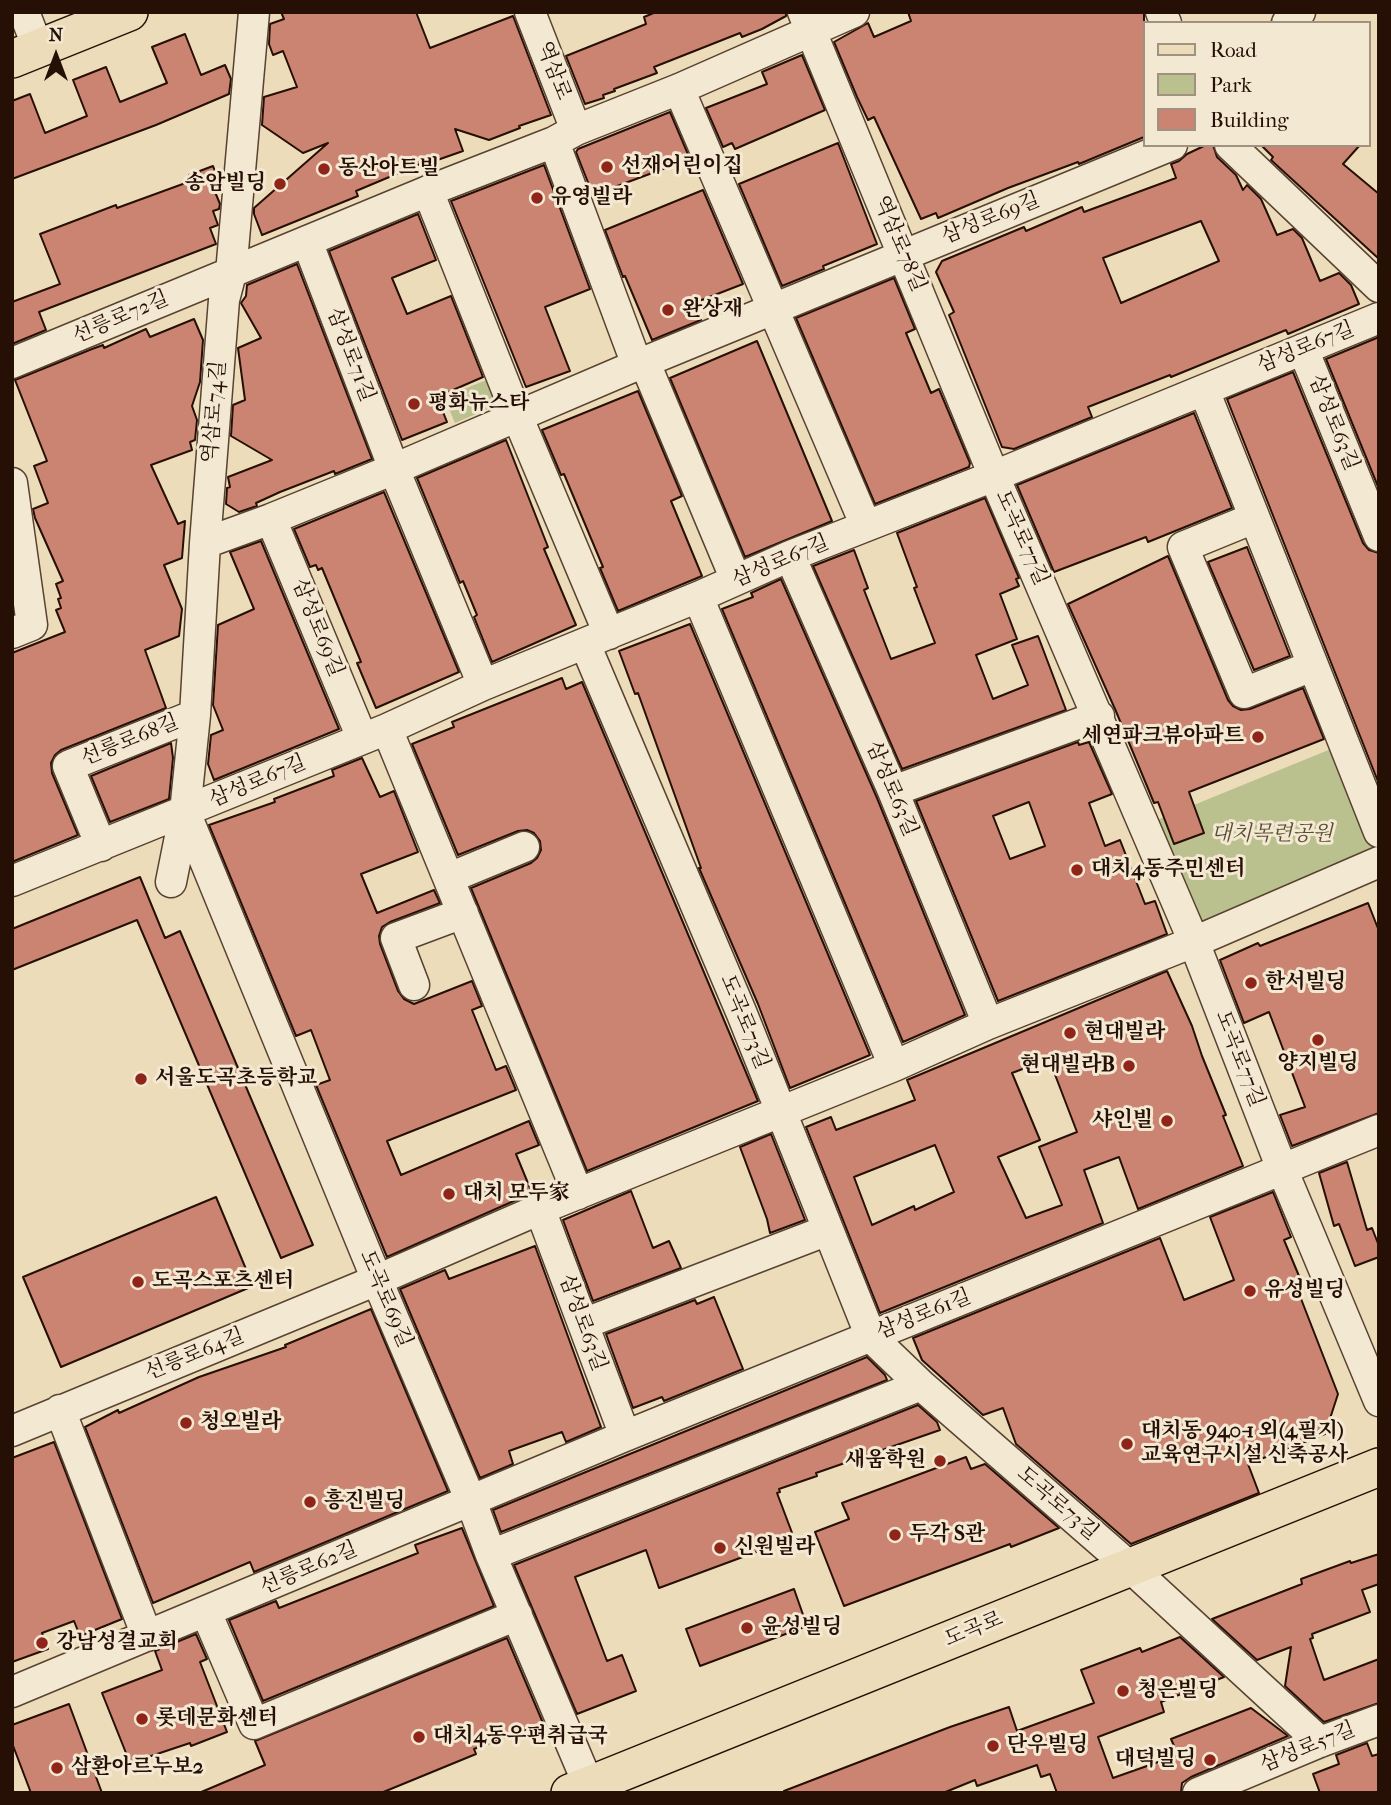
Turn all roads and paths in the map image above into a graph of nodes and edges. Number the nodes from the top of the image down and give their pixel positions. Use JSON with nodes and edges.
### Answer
{"nodes":[{"id":1,"x":24,"y":12,"type":"edge"},
{"id":2,"x":129,"y":12,"type":"edge"},
{"id":3,"x":254,"y":12,"type":"edge"},
{"id":4,"x":530,"y":12,"type":"edge"},
{"id":5,"x":854,"y":12,"type":"edge"},
{"id":6,"x":806,"y":21,"type":"edge"},
{"id":7,"x":25,"y":54,"type":"edge"},
{"id":8,"x":680,"y":89,"type":"junction"},
{"id":9,"x":565,"y":136,"type":"junction"},
{"id":10,"x":1167,"y":147,"type":"edge"},
{"id":11,"x":1232,"y":147,"type":"edge"},
{"id":12,"x":428,"y":191,"type":"junction"},
{"id":13,"x":307,"y":241,"type":"junction"},
{"id":14,"x":904,"y":255,"type":"junction"},
{"id":15,"x":231,"y":273,"type":"junction"},
{"id":16,"x":1379,"y":287,"type":"edge"},
{"id":17,"x":772,"y":310,"type":"junction"},
{"id":18,"x":1379,"y":318,"type":"edge"},
{"id":19,"x":1303,"y":349,"type":"junction"},
{"id":20,"x":12,"y":363,"type":"edge"},
{"id":21,"x":641,"y":364,"type":"junction"},
{"id":22,"x":1204,"y":390,"type":"junction"},
{"id":23,"x":518,"y":418,"type":"junction"},
{"id":24,"x":394,"y":469,"type":"junction"},
{"id":25,"x":994,"y":476,"type":"junction"},
{"id":26,"x":12,"y":483,"type":"edge"},
{"id":27,"x":1254,"y":518,"type":"junction"},
{"id":28,"x":271,"y":519,"type":"junction"},
{"id":29,"x":866,"y":526,"type":"junction"},
{"id":30,"x":16,"y":532,"type":"edge"},
{"id":31,"x":1379,"y":536,"type":"edge"},
{"id":32,"x":205,"y":542,"type":"junction"},
{"id":33,"x":790,"y":556,"type":"junction"},
{"id":34,"x":736,"y":580,"type":"junction"},
{"id":35,"x":698,"y":597,"type":"junction"},
{"id":36,"x":12,"y":633,"type":"edge"},
{"id":37,"x":597,"y":639,"type":"junction"},
{"id":38,"x":1312,"y":666,"type":"junction"},
{"id":39,"x":483,"y":685,"type":"junction"},
{"id":40,"x":195,"y":715,"type":"junction"},
{"id":41,"x":1099,"y":716,"type":"junction"},
{"id":42,"x":375,"y":734,"type":"junction"},
{"id":43,"x":893,"y":791,"type":"junction"},
{"id":44,"x":185,"y":812,"type":"junction"},
{"id":45,"x":1379,"y":832,"type":"edge"},
{"id":46,"x":101,"y":846,"type":"junction"},
{"id":47,"x":524,"y":847,"type":"dead end"},
{"id":48,"x":1379,"y":862,"type":"edge"},
{"id":49,"x":449,"y":878,"type":"junction"},
{"id":50,"x":12,"y":881,"type":"edge"},
{"id":51,"x":171,"y":882,"type":"dead end"},
{"id":52,"x":463,"y":913,"type":"junction"},
{"id":53,"x":1194,"y":942,"type":"junction"},
{"id":54,"x":414,"y":985,"type":"dead end"},
{"id":55,"x":988,"y":1024,"type":"junction"},
{"id":56,"x":894,"y":1066,"type":"junction"},
{"id":57,"x":781,"y":1112,"type":"junction"},
{"id":58,"x":1379,"y":1130,"type":"edge"},
{"id":59,"x":1282,"y":1169,"type":"junction"},
{"id":60,"x":578,"y":1194,"type":"junction"},
{"id":61,"x":540,"y":1209,"type":"junction"},
{"id":62,"x":828,"y":1230,"type":"junction"},
{"id":63,"x":377,"y":1280,"type":"junction"},
{"id":64,"x":583,"y":1324,"type":"junction"},
{"id":65,"x":871,"y":1337,"type":"junction"},
{"id":66,"x":922,"y":1385,"type":"junction"},
{"id":67,"x":1379,"y":1401,"type":"edge"},
{"id":68,"x":60,"y":1410,"type":"junction"},
{"id":69,"x":12,"y":1431,"type":"edge"},
{"id":70,"x":625,"y":1436,"type":"junction"},
{"id":71,"x":1379,"y":1467,"type":"edge"},
{"id":72,"x":471,"y":1501,"type":"junction"},
{"id":73,"x":491,"y":1555,"type":"junction"},
{"id":74,"x":1129,"y":1567,"type":"junction"},
{"id":75,"x":206,"y":1612,"type":"junction"},
{"id":76,"x":517,"y":1615,"type":"junction"},
{"id":77,"x":148,"y":1636,"type":"junction"},
{"id":78,"x":12,"y":1692,"type":"edge"},
{"id":79,"x":1379,"y":1720,"type":"edge"},
{"id":80,"x":1320,"y":1742,"type":"junction"},
{"id":81,"x":584,"y":1790,"type":"edge"},
{"id":82,"x":1198,"y":1793,"type":"edge"}],
"edges":[{"from":1,"to":7,"type":"street"},
{"from":2,"to":7,"type":"main road"},
{"from":3,"to":15,"type":"street","name":"역삼로74길"},
{"from":4,"to":9,"type":"street","name":"역삼로"},
{"from":5,"to":6,"type":"street"},
{"from":6,"to":8,"type":"street"},
{"from":6,"to":14,"type":"street","name":"역삼로78길"},
{"from":8,"to":9,"type":"street"},
{"from":8,"to":17,"type":"street"},
{"from":9,"to":12,"type":"street"},
{"from":9,"to":21,"type":"street"},
{"from":10,"to":14,"type":"street","name":"삼성로69길"},
{"from":11,"to":16,"type":"street"},
{"from":12,"to":13,"type":"street"},
{"from":12,"to":23,"type":"street"},
{"from":13,"to":15,"type":"street"},
{"from":13,"to":24,"type":"street","name":"삼성로71길"},
{"from":14,"to":17,"type":"street","name":"삼성로69길"},
{"from":14,"to":25,"type":"street","name":"역삼로78길"},
{"from":15,"to":20,"type":"street","name":"선릉로72길"},
{"from":15,"to":32,"type":"street","name":"역삼로74길"},
{"from":17,"to":21,"type":"street","name":"삼성로69길"},
{"from":17,"to":29,"type":"street"},
{"from":18,"to":19,"type":"street","name":"삼성로67길"},
{"from":19,"to":22,"type":"street","name":"삼성로67길"},
{"from":19,"to":31,"type":"street","name":"삼성로63길"},
{"from":21,"to":23,"type":"street","name":"삼성로69길"},
{"from":21,"to":34,"type":"street"},
{"from":22,"to":25,"type":"street","name":"삼성로67길"},
{"from":22,"to":27,"type":"street"},
{"from":23,"to":24,"type":"street","name":"삼성로69길"},
{"from":23,"to":37,"type":"street"},
{"from":24,"to":28,"type":"street","name":"삼성로69길"},
{"from":24,"to":39,"type":"street"},
{"from":25,"to":29,"type":"street","name":"삼성로67길"},
{"from":25,"to":41,"type":"street","name":"도곡로77길"},
{"from":26,"to":30,"type":"street"},
{"from":27,"to":38,"type":"street"},
{"from":27,"to":38,"type":"street"},
{"from":28,"to":32,"type":"street","name":"삼성로69길"},
{"from":28,"to":42,"type":"street","name":"삼성로69길"},
{"from":29,"to":33,"type":"street","name":"삼성로67길"},
{"from":30,"to":36,"type":"street"},
{"from":32,"to":40,"type":"street","name":"역삼로74길"},
{"from":33,"to":34,"type":"street","name":"삼성로67길"},
{"from":33,"to":43,"type":"street","name":"삼성로63길"},
{"from":34,"to":35,"type":"street","name":"삼성로67길"},
{"from":35,"to":37,"type":"street","name":"삼성로67길"},
{"from":35,"to":56,"type":"street"},
{"from":37,"to":39,"type":"street","name":"삼성로67길"},
{"from":37,"to":57,"type":"street","name":"도곡로73길"},
{"from":38,"to":45,"type":"street"},
{"from":39,"to":42,"type":"street","name":"삼성로67길"},
{"from":40,"to":44,"type":"street","name":"역삼로74길"},
{"from":40,"to":46,"type":"street","name":"선릉로68길"},
{"from":41,"to":43,"type":"street"},
{"from":41,"to":53,"type":"street","name":"도곡로77길"},
{"from":42,"to":44,"type":"street","name":"삼성로67길"},
{"from":42,"to":49,"type":"street"},
{"from":43,"to":55,"type":"street","name":"삼성로63길"},
{"from":44,"to":46,"type":"street"},
{"from":44,"to":51,"type":"street","name":"역삼로74길"},
{"from":44,"to":63,"type":"street","name":"도곡로69길"},
{"from":46,"to":50,"type":"street"},
{"from":47,"to":49,"type":"street"},
{"from":48,"to":53,"type":"street"},
{"from":49,"to":52,"type":"street"},
{"from":52,"to":54,"type":"street"},
{"from":52,"to":60,"type":"street"},
{"from":53,"to":55,"type":"street"},
{"from":53,"to":59,"type":"street","name":"도곡로77길"},
{"from":55,"to":56,"type":"street"},
{"from":56,"to":57,"type":"street"},
{"from":57,"to":60,"type":"street"},
{"from":57,"to":62,"type":"street","name":"도곡로73길"},
{"from":58,"to":59,"type":"street","name":"삼성로61길"},
{"from":59,"to":65,"type":"street","name":"삼성로61길"},
{"from":59,"to":67,"type":"street","name":"도곡로77길"},
{"from":60,"to":61,"type":"street"},
{"from":61,"to":63,"type":"street"},
{"from":61,"to":64,"type":"street","name":"삼성로63길"},
{"from":62,"to":64,"type":"street"},
{"from":62,"to":65,"type":"street","name":"도곡로73길"},
{"from":63,"to":68,"type":"street","name":"선릉로64길"},
{"from":63,"to":72,"type":"street","name":"도곡로69길"},
{"from":64,"to":70,"type":"street","name":"삼성로63길"},
{"from":65,"to":66,"type":"street","name":"도곡로73길"},
{"from":65,"to":70,"type":"street","name":"삼성로61길"},
{"from":66,"to":73,"type":"street"},
{"from":66,"to":74,"type":"street","name":"도곡로73길"},
{"from":68,"to":69,"type":"street","name":"선릉로64길"},
{"from":68,"to":77,"type":"street"},
{"from":70,"to":72,"type":"street","name":"삼성로61길"},
{"from":71,"to":74,"type":"main road","name":"도곡로"},
{"from":72,"to":73,"type":"street","name":"도곡로69길"},
{"from":72,"to":75,"type":"street","name":"선릉로62길"},
{"from":73,"to":76,"type":"street","name":"도곡로69길"},
{"from":74,"to":80,"type":"street","name":"도곡로73길"},
{"from":74,"to":81,"type":"main road","name":"도곡로"},
{"from":75,"to":76,"type":"street"},
{"from":75,"to":77,"type":"street","name":"선릉로62길"},
{"from":76,"to":81,"type":"street","name":"도곡로69길"},
{"from":77,"to":78,"type":"street","name":"선릉로62길"},
{"from":79,"to":80,"type":"street","name":"삼성로57길"},
{"from":80,"to":82,"type":"street","name":"삼성로57길"}]}
